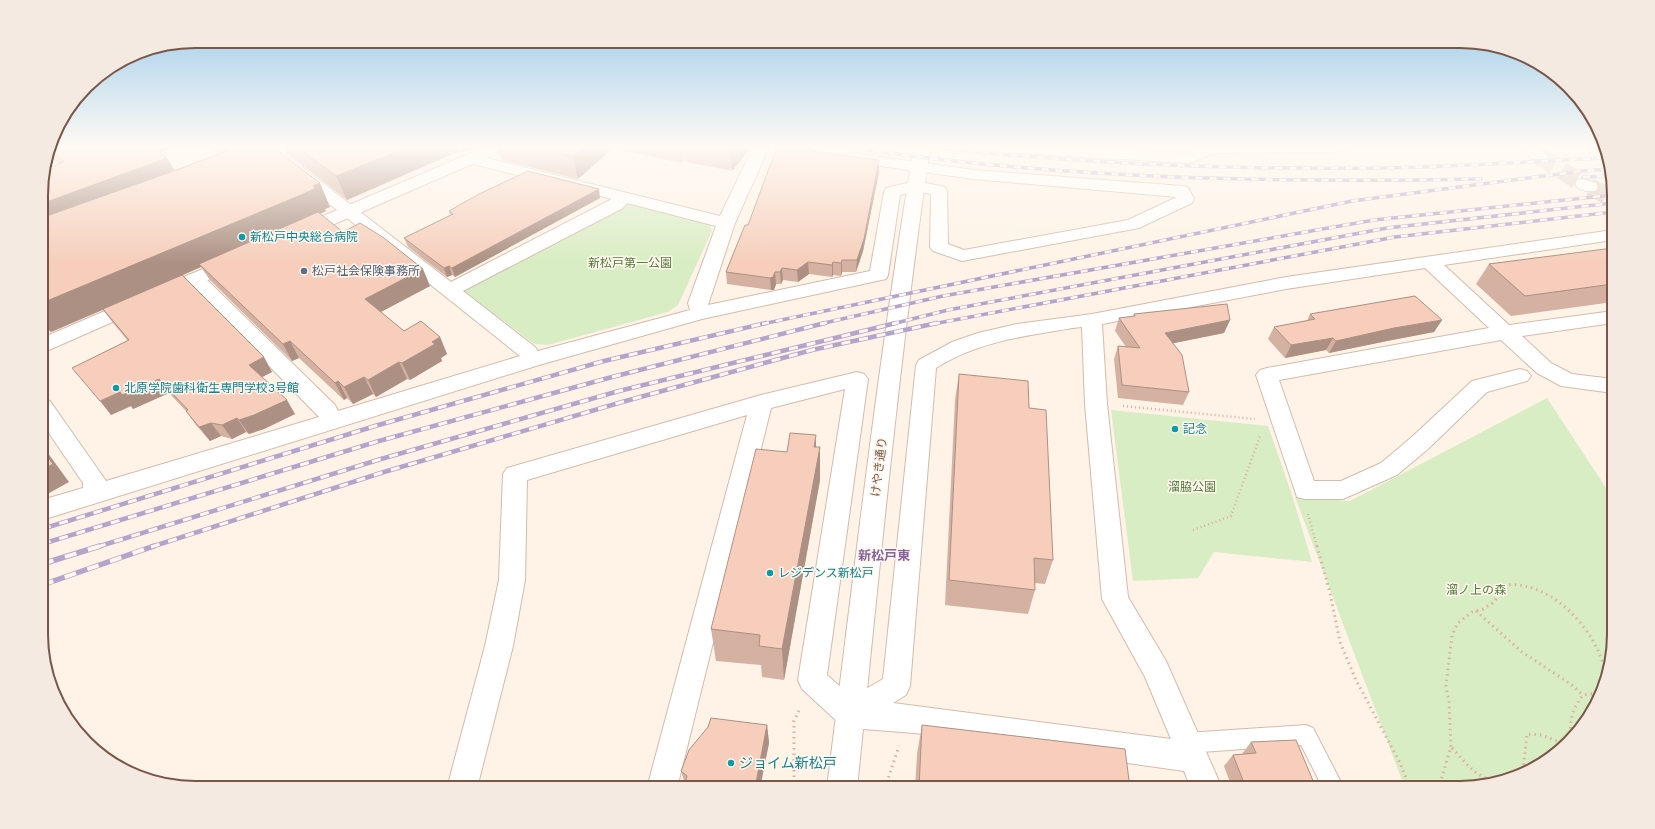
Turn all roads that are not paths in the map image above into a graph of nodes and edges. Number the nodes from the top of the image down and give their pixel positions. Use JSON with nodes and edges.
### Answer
{"nodes":[{"id":1,"x":318,"y":186,"type":"edge"},
{"id":2,"x":407,"y":186,"type":"edge"},
{"id":3,"x":578,"y":186,"type":"edge"},
{"id":4,"x":743,"y":186,"type":"edge"},
{"id":5,"x":903,"y":186,"type":"edge"},
{"id":6,"x":917,"y":186,"type":"edge"},
{"id":7,"x":931,"y":186,"type":"edge"},
{"id":8,"x":1104,"y":186,"type":"edge"},
{"id":9,"x":624,"y":197,"type":"junction"},
{"id":10,"x":347,"y":211,"type":"junction"},
{"id":11,"x":726,"y":223,"type":"junction"},
{"id":12,"x":1607,"y":236,"type":"edge"},
{"id":13,"x":289,"y":237,"type":"edge"},
{"id":14,"x":245,"y":256,"type":"edge"},
{"id":15,"x":1429,"y":262,"type":"junction"},
{"id":16,"x":195,"y":279,"type":"junction"},
{"id":17,"x":448,"y":291,"type":"junction"},
{"id":18,"x":700,"y":313,"type":"junction"},
{"id":19,"x":1607,"y":318,"type":"edge"},
{"id":20,"x":1092,"y":320,"type":"junction"},
{"id":21,"x":1506,"y":332,"type":"junction"},
{"id":22,"x":48,"y":343,"type":"edge"},
{"id":23,"x":532,"y":360,"type":"junction"},
{"id":24,"x":1520,"y":376,"type":"dead end"},
{"id":25,"x":1607,"y":385,"type":"edge"},
{"id":26,"x":761,"y":403,"type":"junction"},
{"id":27,"x":48,"y":415,"type":"edge"},
{"id":28,"x":332,"y":420,"type":"junction"},
{"id":29,"x":95,"y":494,"type":"junction"},
{"id":30,"x":48,"y":508,"type":"edge"},
{"id":31,"x":850,"y":714,"type":"junction"},
{"id":32,"x":1190,"y":750,"type":"junction"},
{"id":33,"x":464,"y":781,"type":"edge"},
{"id":34,"x":664,"y":781,"type":"edge"},
{"id":35,"x":843,"y":781,"type":"edge"},
{"id":36,"x":1204,"y":781,"type":"edge"},
{"id":37,"x":1330,"y":781,"type":"edge"}],
"edges":[{"from":1,"to":10,"type":"street"},
{"from":2,"to":10,"type":"street"},
{"from":3,"to":9,"type":"street"},
{"from":4,"to":11,"type":"street"},
{"from":5,"to":18,"type":"street"},
{"from":6,"to":31,"type":"street","name":"けやき通り"},
{"from":7,"to":8,"type":"street"},
{"from":9,"to":11,"type":"street"},
{"from":9,"to":17,"type":"street"},
{"from":10,"to":13,"type":"street"},
{"from":10,"to":17,"type":"street"},
{"from":11,"to":18,"type":"street"},
{"from":12,"to":15,"type":"street"},
{"from":14,"to":16,"type":"street"},
{"from":15,"to":20,"type":"street"},
{"from":15,"to":21,"type":"street"},
{"from":16,"to":22,"type":"street"},
{"from":16,"to":28,"type":"street"},
{"from":17,"to":23,"type":"street"},
{"from":18,"to":23,"type":"street"},
{"from":19,"to":21,"type":"street"},
{"from":20,"to":31,"type":"street"},
{"from":20,"to":32,"type":"street"},
{"from":21,"to":24,"type":"street"},
{"from":21,"to":25,"type":"street"},
{"from":23,"to":28,"type":"street"},
{"from":26,"to":31,"type":"street"},
{"from":26,"to":33,"type":"street"},
{"from":26,"to":34,"type":"street"},
{"from":27,"to":29,"type":"street"},
{"from":28,"to":29,"type":"street"},
{"from":29,"to":30,"type":"street"},
{"from":31,"to":32,"type":"street"},
{"from":31,"to":35,"type":"street","name":"けやき通り"},
{"from":32,"to":36,"type":"street"},
{"from":32,"to":37,"type":"lane"}]}
